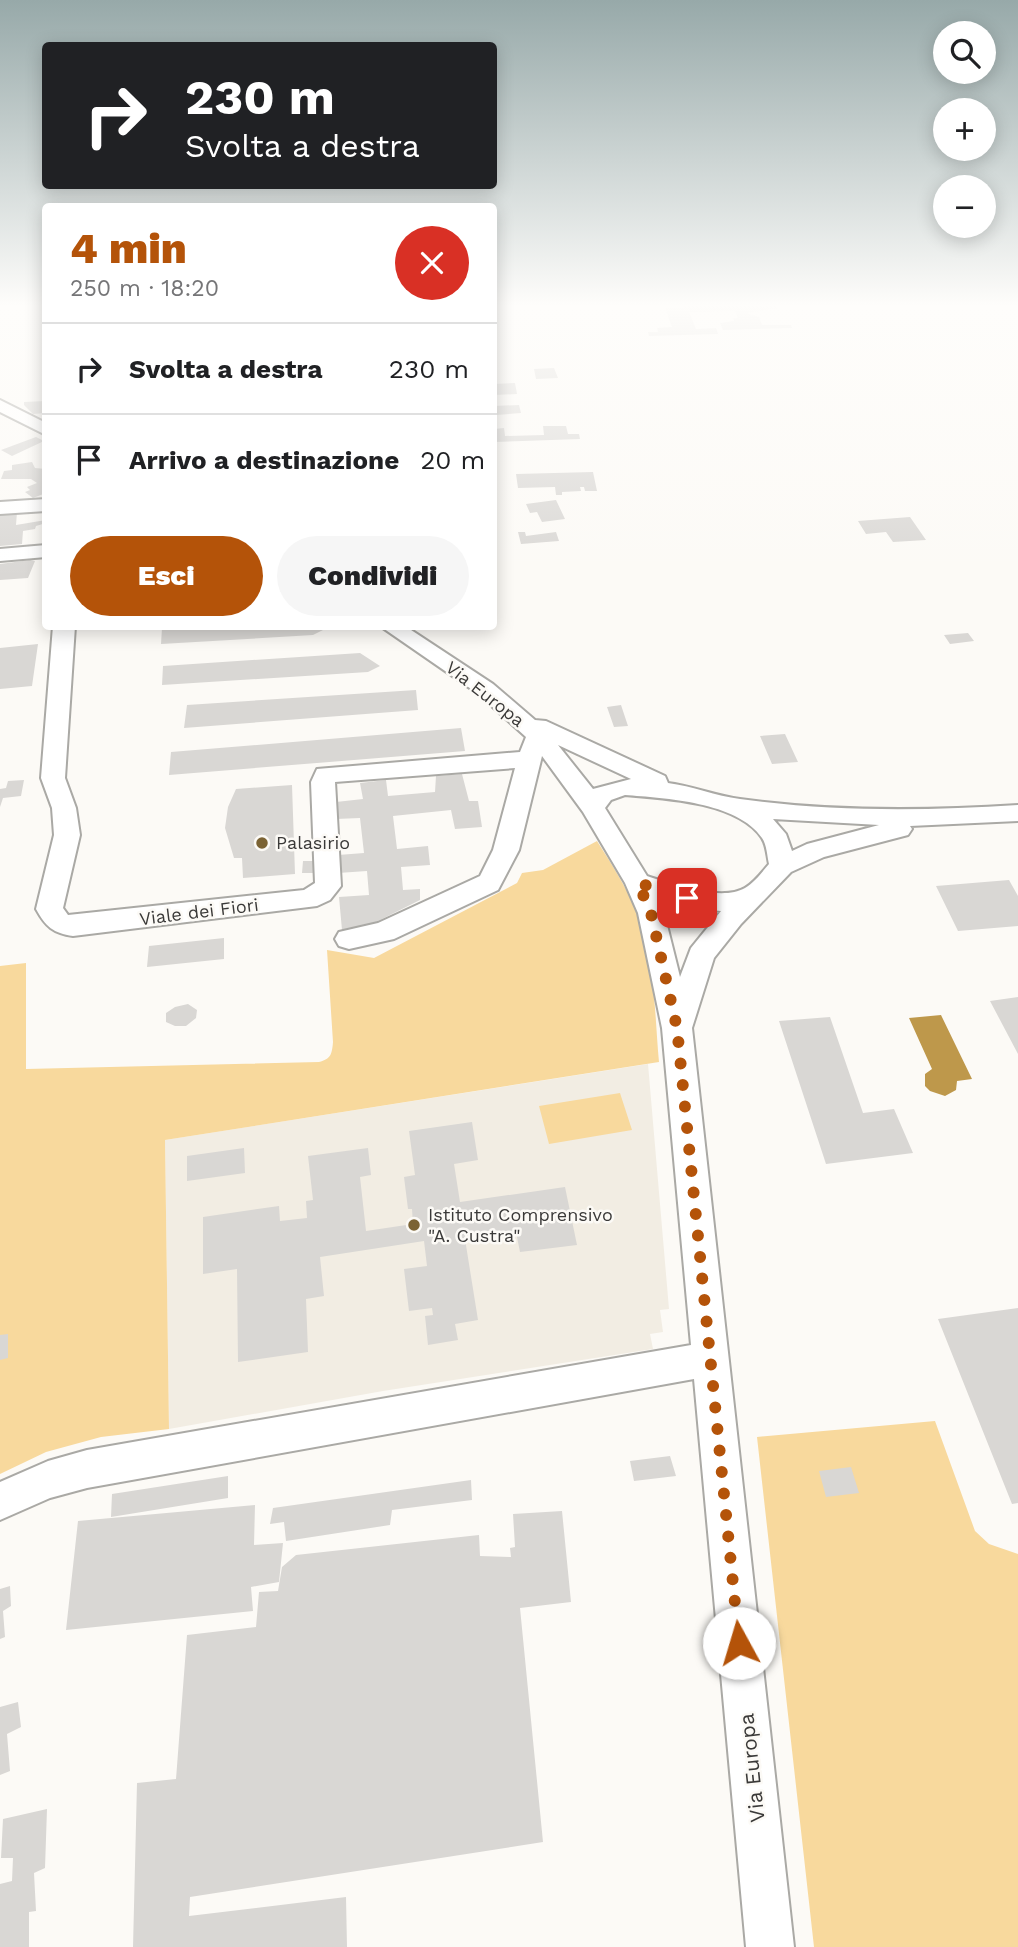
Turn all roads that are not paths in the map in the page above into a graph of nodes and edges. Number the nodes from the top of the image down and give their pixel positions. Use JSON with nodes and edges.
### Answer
{"nodes":[{"id":1,"x":0,"y":405,"type":"edge"},
{"id":2,"x":42,"y":428,"type":"edge"},
{"id":3,"x":42,"y":505,"type":"edge"},
{"id":4,"x":0,"y":508,"type":"edge"},
{"id":5,"x":42,"y":551,"type":"edge"},
{"id":6,"x":0,"y":555,"type":"edge"},
{"id":7,"x":64,"y":630,"type":"edge"},
{"id":8,"x":396,"y":630,"type":"edge"},
{"id":9,"x":517,"y":715,"type":"junction"},
{"id":10,"x":532,"y":748,"type":"junction"},
{"id":11,"x":678,"y":792,"type":"junction"},
{"id":12,"x":729,"y":805,"type":"junction"},
{"id":13,"x":593,"y":808,"type":"junction"},
{"id":14,"x":1018,"y":813,"type":"edge"},
{"id":15,"x":946,"y":819,"type":"junction"},
{"id":16,"x":782,"y":866,"type":"junction"},
{"id":17,"x":638,"y":883,"type":"junction"},
{"id":18,"x":755,"y":894,"type":"junction"},
{"id":19,"x":349,"y":939,"type":"dead end"},
{"id":20,"x":677,"y":1028,"type":"junction"},
{"id":21,"x":709,"y":1359,"type":"junction"},
{"id":22,"x":0,"y":1501,"type":"edge"},
{"id":23,"x":770,"y":1947,"type":"edge"}],
"edges":[{"from":1,"to":2,"type":"street"},
{"from":3,"to":4,"type":"street"},
{"from":5,"to":6,"type":"street"},
{"from":7,"to":10,"type":"street","name":"Viale dei Fiori"},
{"from":8,"to":9,"type":"street","name":"Via Europa"},
{"from":9,"to":10,"type":"street","name":"Via Europa"},
{"from":9,"to":11,"type":"street"},
{"from":10,"to":13,"type":"street","name":"Via Europa"},
{"from":10,"to":19,"type":"street"},
{"from":11,"to":12,"type":"street"},
{"from":11,"to":13,"type":"street"},
{"from":12,"to":15,"type":"street"},
{"from":12,"to":16,"type":"street"},
{"from":13,"to":17,"type":"street","name":"Via Europa"},
{"from":14,"to":15,"type":"street"},
{"from":15,"to":16,"type":"street"},
{"from":16,"to":18,"type":"street"},
{"from":17,"to":18,"type":"street"},
{"from":17,"to":20,"type":"street","name":"Via Europa"},
{"from":18,"to":20,"type":"street"},
{"from":20,"to":21,"type":"street","name":"Via Europa"},
{"from":21,"to":22,"type":"street"},
{"from":21,"to":23,"type":"street","name":"Via Europa"}]}
